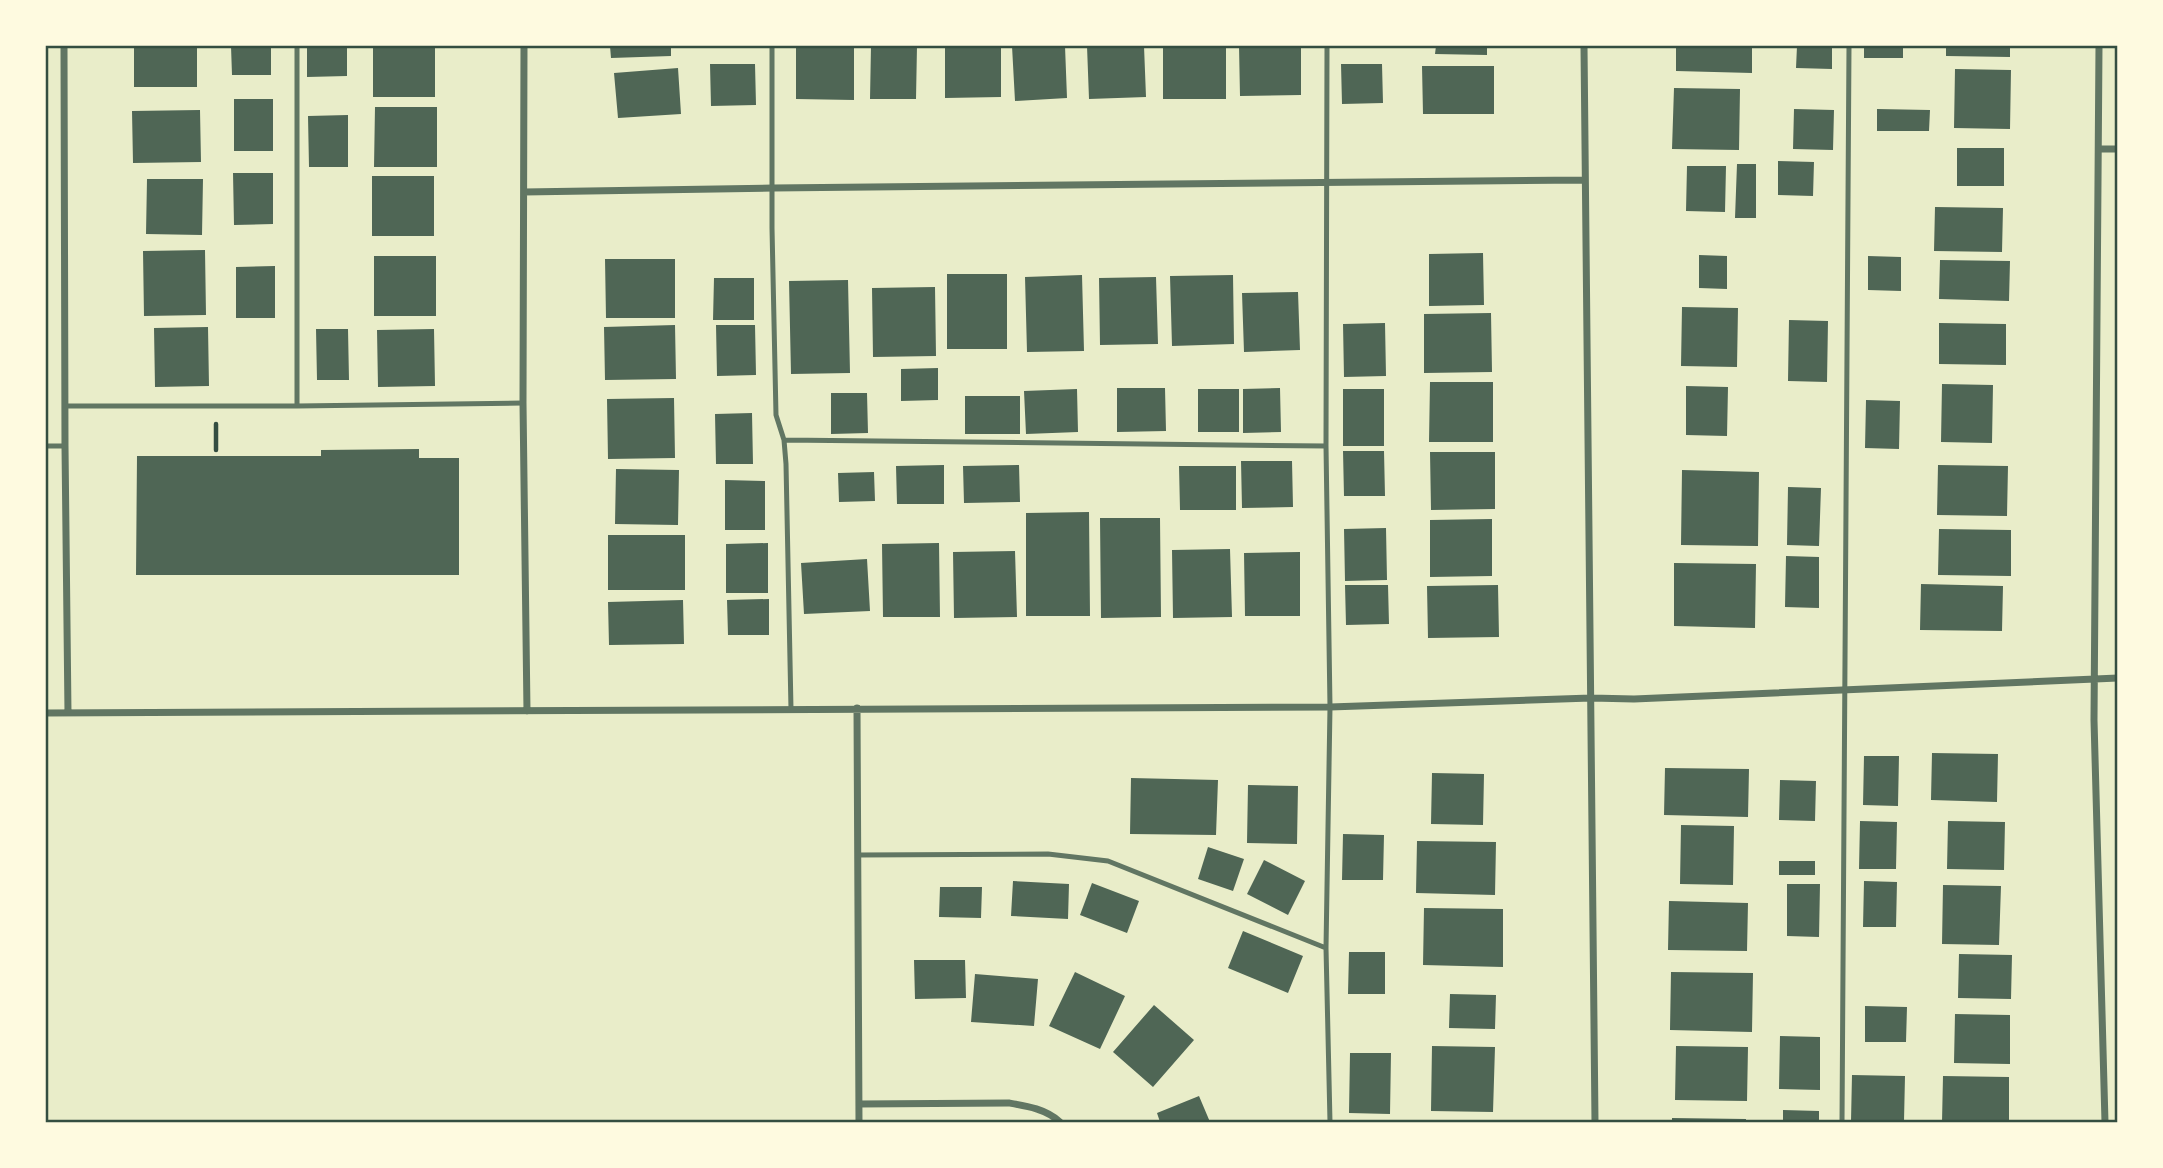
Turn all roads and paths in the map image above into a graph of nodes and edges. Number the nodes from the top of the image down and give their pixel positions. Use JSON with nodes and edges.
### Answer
{"nodes":[{"id":1,"x":64,"y":46,"type":"edge"},
{"id":2,"x":297,"y":46,"type":"edge"},
{"id":3,"x":524,"y":46,"type":"edge"},
{"id":4,"x":772,"y":46,"type":"edge"},
{"id":5,"x":1327,"y":46,"type":"edge"},
{"id":6,"x":1584,"y":46,"type":"edge"},
{"id":7,"x":1849,"y":46,"type":"edge"},
{"id":8,"x":2099,"y":46,"type":"edge"},
{"id":9,"x":2099,"y":149,"type":"junction"},
{"id":10,"x":2118,"y":149,"type":"edge"},
{"id":11,"x":1584,"y":180,"type":"junction"},
{"id":12,"x":1327,"y":183,"type":"junction"},
{"id":13,"x":773,"y":188,"type":"junction"},
{"id":14,"x":524,"y":192,"type":"junction"},
{"id":15,"x":523,"y":403,"type":"junction"},
{"id":16,"x":65,"y":406,"type":"junction"},
{"id":17,"x":297,"y":406,"type":"junction"},
{"id":18,"x":783,"y":440,"type":"junction"},
{"id":19,"x":46,"y":446,"type":"edge"},
{"id":20,"x":65,"y":446,"type":"junction"},
{"id":21,"x":1326,"y":446,"type":"junction"},
{"id":22,"x":2118,"y":678,"type":"edge"},
{"id":23,"x":2094,"y":679,"type":"junction"},
{"id":24,"x":1846,"y":688,"type":"junction"},
{"id":25,"x":1591,"y":698,"type":"junction"},
{"id":26,"x":1329,"y":707,"type":"junction"},
{"id":27,"x":857,"y":708,"type":"junction"},
{"id":28,"x":790,"y":709,"type":"junction"},
{"id":29,"x":527,"y":711,"type":"junction"},
{"id":30,"x":46,"y":713,"type":"edge"},
{"id":31,"x":68,"y":713,"type":"junction"},
{"id":32,"x":858,"y":855,"type":"junction"},
{"id":33,"x":1326,"y":948,"type":"junction"},
{"id":34,"x":859,"y":1104,"type":"junction"},
{"id":35,"x":859,"y":1122,"type":"edge"},
{"id":36,"x":1060,"y":1122,"type":"edge"},
{"id":37,"x":1330,"y":1122,"type":"edge"},
{"id":38,"x":1594,"y":1122,"type":"edge"},
{"id":39,"x":1842,"y":1122,"type":"edge"},
{"id":40,"x":2105,"y":1122,"type":"edge"}],
"edges":[{"from":1,"to":16,"type":"street"},
{"from":2,"to":17,"type":"lane"},
{"from":3,"to":14,"type":"street"},
{"from":4,"to":13,"type":"lane"},
{"from":5,"to":12,"type":"lane"},
{"from":6,"to":11,"type":"street"},
{"from":7,"to":24,"type":"lane"},
{"from":8,"to":9,"type":"street"},
{"from":9,"to":10,"type":"street"},
{"from":9,"to":23,"type":"street"},
{"from":11,"to":12,"type":"street"},
{"from":11,"to":25,"type":"street"},
{"from":12,"to":13,"type":"street"},
{"from":12,"to":21,"type":"lane"},
{"from":13,"to":14,"type":"street"},
{"from":13,"to":18,"type":"lane"},
{"from":14,"to":15,"type":"street"},
{"from":15,"to":17,"type":"lane"},
{"from":15,"to":29,"type":"street"},
{"from":16,"to":17,"type":"lane"},
{"from":16,"to":20,"type":"street"},
{"from":18,"to":21,"type":"lane"},
{"from":18,"to":28,"type":"lane"},
{"from":19,"to":20,"type":"lane"},
{"from":20,"to":31,"type":"street"},
{"from":21,"to":26,"type":"lane"},
{"from":22,"to":23,"type":"street"},
{"from":23,"to":24,"type":"street"},
{"from":23,"to":40,"type":"street"},
{"from":24,"to":25,"type":"street"},
{"from":24,"to":39,"type":"lane"},
{"from":25,"to":26,"type":"street"},
{"from":25,"to":38,"type":"street"},
{"from":26,"to":27,"type":"street"},
{"from":26,"to":33,"type":"lane"},
{"from":27,"to":28,"type":"street"},
{"from":27,"to":32,"type":"street"},
{"from":28,"to":29,"type":"street"},
{"from":29,"to":31,"type":"street"},
{"from":30,"to":31,"type":"street"},
{"from":32,"to":33,"type":"lane"},
{"from":32,"to":34,"type":"street"},
{"from":33,"to":37,"type":"lane"},
{"from":34,"to":35,"type":"street"},
{"from":34,"to":36,"type":"street"}]}
